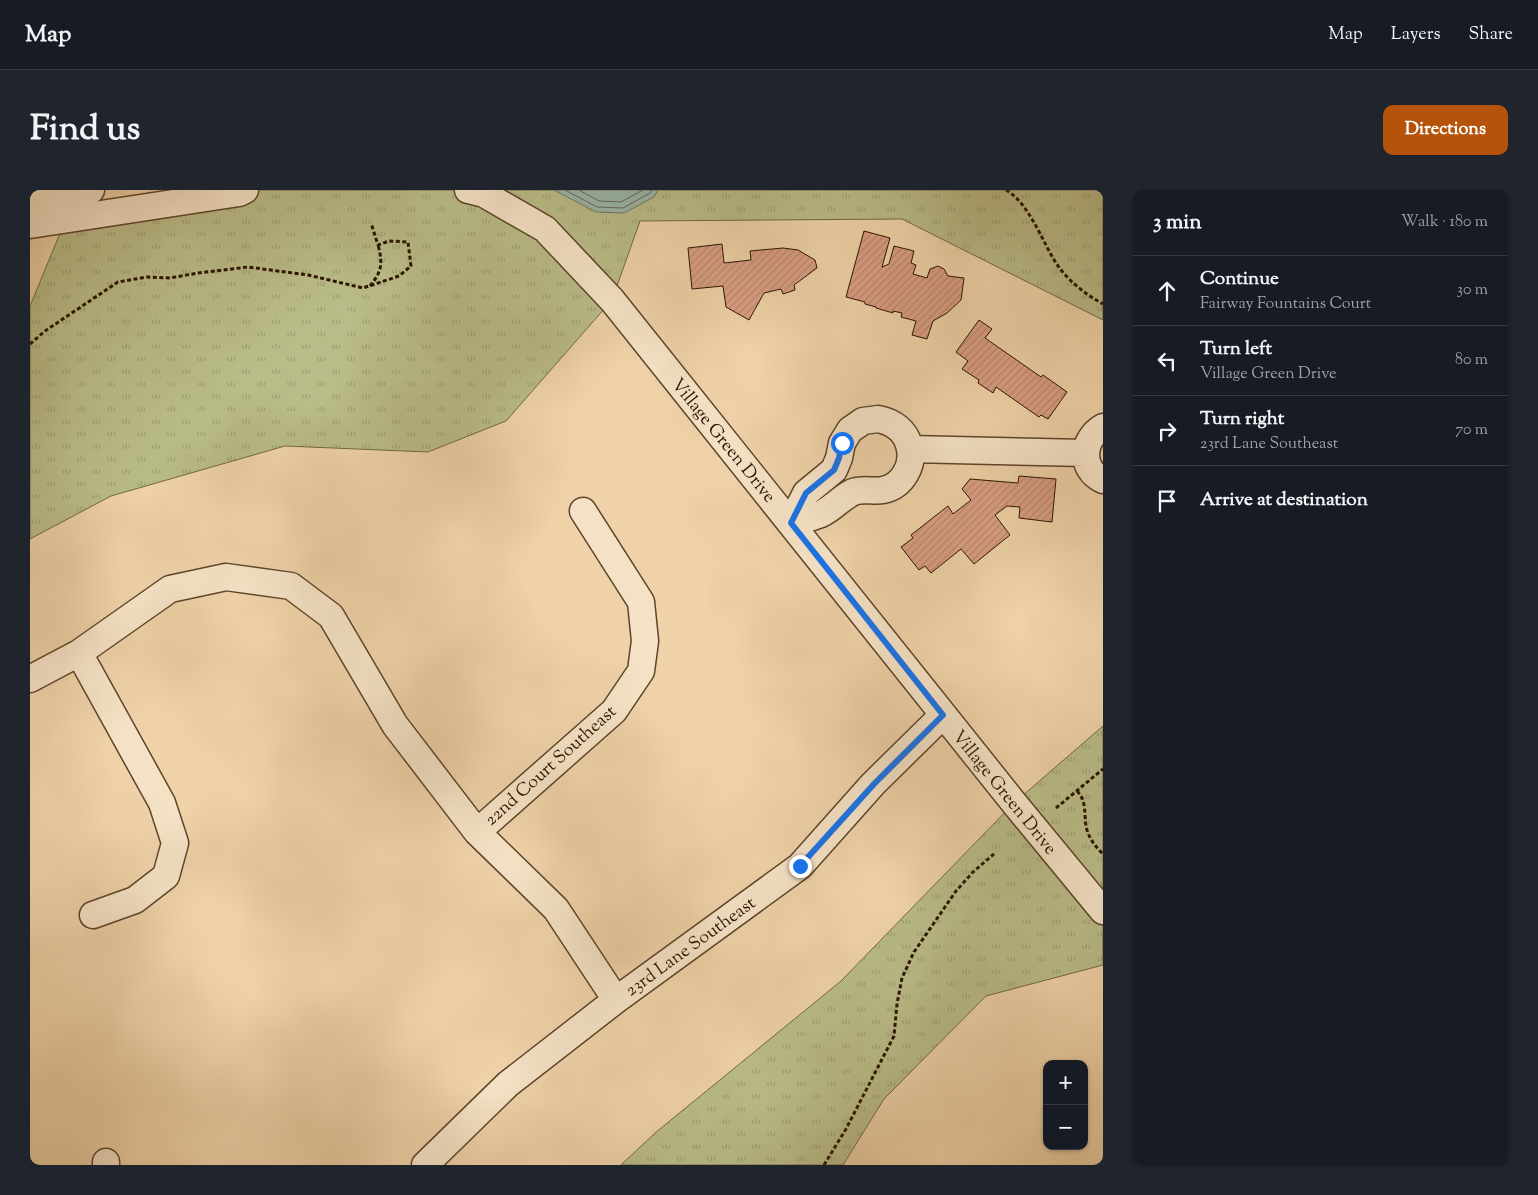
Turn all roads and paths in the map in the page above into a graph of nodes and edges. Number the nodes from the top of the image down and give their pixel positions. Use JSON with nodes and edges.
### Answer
{"nodes":[{"id":1,"x":91,"y":190,"type":"edge"},
{"id":2,"x":468,"y":190,"type":"edge"},
{"id":3,"x":1006,"y":190,"type":"edge"},
{"id":4,"x":241,"y":191,"type":"edge"},
{"id":5,"x":30,"y":198,"type":"edge"},
{"id":6,"x":371,"y":223,"type":"dead end"},
{"id":7,"x":30,"y":225,"type":"edge"},
{"id":8,"x":378,"y":245,"type":"junction"},
{"id":9,"x":369,"y":286,"type":"junction"},
{"id":10,"x":1103,"y":304,"type":"edge"},
{"id":11,"x":30,"y":344,"type":"edge"},
{"id":12,"x":1103,"y":427,"type":"edge"},
{"id":13,"x":910,"y":449,"type":"junction"},
{"id":14,"x":1086,"y":453,"type":"junction"},
{"id":15,"x":1103,"y":480,"type":"edge"},
{"id":16,"x":583,"y":511,"type":"dead end"},
{"id":17,"x":791,"y":523,"type":"junction"},
{"id":18,"x":79,"y":653,"type":"junction"},
{"id":19,"x":30,"y":679,"type":"edge"},
{"id":20,"x":943,"y":715,"type":"junction"},
{"id":21,"x":1103,"y":769,"type":"edge"},
{"id":22,"x":1077,"y":791,"type":"junction"},
{"id":23,"x":1056,"y":808,"type":"dead end"},
{"id":24,"x":477,"y":832,"type":"junction"},
{"id":25,"x":994,"y":854,"type":"dead end"},
{"id":26,"x":1103,"y":854,"type":"edge"},
{"id":27,"x":1103,"y":911,"type":"edge"},
{"id":28,"x":93,"y":915,"type":"dead end"},
{"id":29,"x":616,"y":1000,"type":"junction"},
{"id":30,"x":425,"y":1165,"type":"edge"},
{"id":31,"x":824,"y":1165,"type":"edge"}],
"edges":[{"from":1,"to":5,"type":"street"},
{"from":2,"to":17,"type":"street","name":"Village Green Drive"},
{"from":3,"to":10,"type":"path"},
{"from":4,"to":7,"type":"street"},
{"from":6,"to":8,"type":"path"},
{"from":8,"to":9,"type":"path"},
{"from":8,"to":9,"type":"path"},
{"from":9,"to":11,"type":"path"},
{"from":12,"to":14,"type":"street"},
{"from":13,"to":14,"type":"street"},
{"from":13,"to":17,"type":"street"},
{"from":13,"to":17,"type":"street"},
{"from":14,"to":15,"type":"street"},
{"from":16,"to":24,"type":"street","name":"22nd Court Southeast"},
{"from":17,"to":20,"type":"street","name":"Village Green Drive"},
{"from":18,"to":19,"type":"street"},
{"from":18,"to":24,"type":"street"},
{"from":18,"to":28,"type":"street"},
{"from":20,"to":27,"type":"street","name":"Village Green Drive"},
{"from":20,"to":29,"type":"street","name":"23rd Lane Southeast"},
{"from":21,"to":22,"type":"path"},
{"from":22,"to":23,"type":"path"},
{"from":22,"to":26,"type":"path"},
{"from":24,"to":29,"type":"street"},
{"from":25,"to":31,"type":"path"},
{"from":29,"to":30,"type":"street","name":"23rd Lane Southeast"}]}
